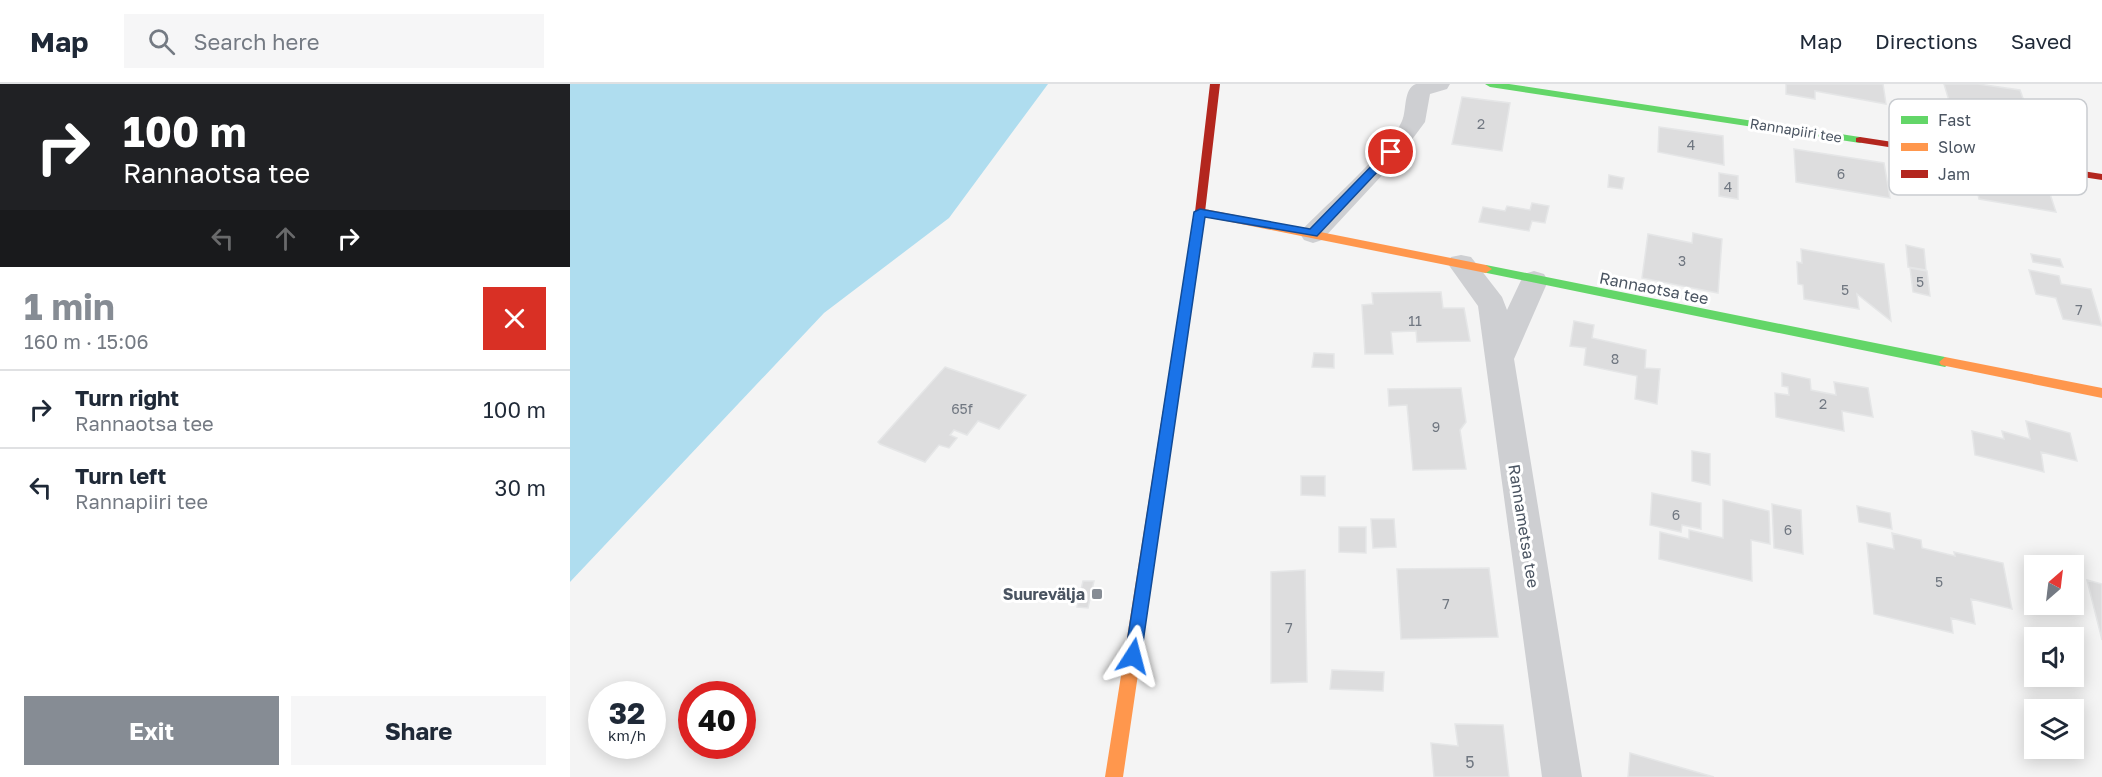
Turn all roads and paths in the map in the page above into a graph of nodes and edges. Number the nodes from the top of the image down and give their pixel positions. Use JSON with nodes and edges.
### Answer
{"nodes":[{"id":1,"x":1215,"y":84,"type":"edge"},
{"id":2,"x":1439,"y":84,"type":"edge"},
{"id":3,"x":1490,"y":84,"type":"edge"},
{"id":4,"x":1889,"y":145,"type":"edge"},
{"id":5,"x":2087,"y":175,"type":"edge"},
{"id":6,"x":2102,"y":177,"type":"edge"},
{"id":7,"x":1200,"y":212,"type":"junction"},
{"id":8,"x":1313,"y":234,"type":"junction"},
{"id":9,"x":1461,"y":264,"type":"junction"},
{"id":10,"x":1534,"y":281,"type":"junction"},
{"id":11,"x":1499,"y":359,"type":"junction"},
{"id":12,"x":2102,"y":393,"type":"edge"},
{"id":13,"x":1114,"y":777,"type":"edge"},
{"id":14,"x":1562,"y":777,"type":"edge"}],
"edges":[{"from":1,"to":7,"type":"street"},
{"from":2,"to":8,"type":"street"},
{"from":3,"to":4,"type":"street","name":"Rannapiiri tee"},
{"from":5,"to":6,"type":"street","name":"Rannapiiri tee"},
{"from":7,"to":8,"type":"street","name":"Rannaotsa tee"},
{"from":7,"to":13,"type":"street"},
{"from":8,"to":9,"type":"street","name":"Rannaotsa tee"},
{"from":9,"to":10,"type":"street","name":"Rannaotsa tee"},
{"from":9,"to":11,"type":"street","name":"Rannametsa tee"},
{"from":10,"to":11,"type":"street"},
{"from":10,"to":12,"type":"street","name":"Rannaotsa tee"},
{"from":11,"to":14,"type":"street","name":"Rannametsa tee"}]}
